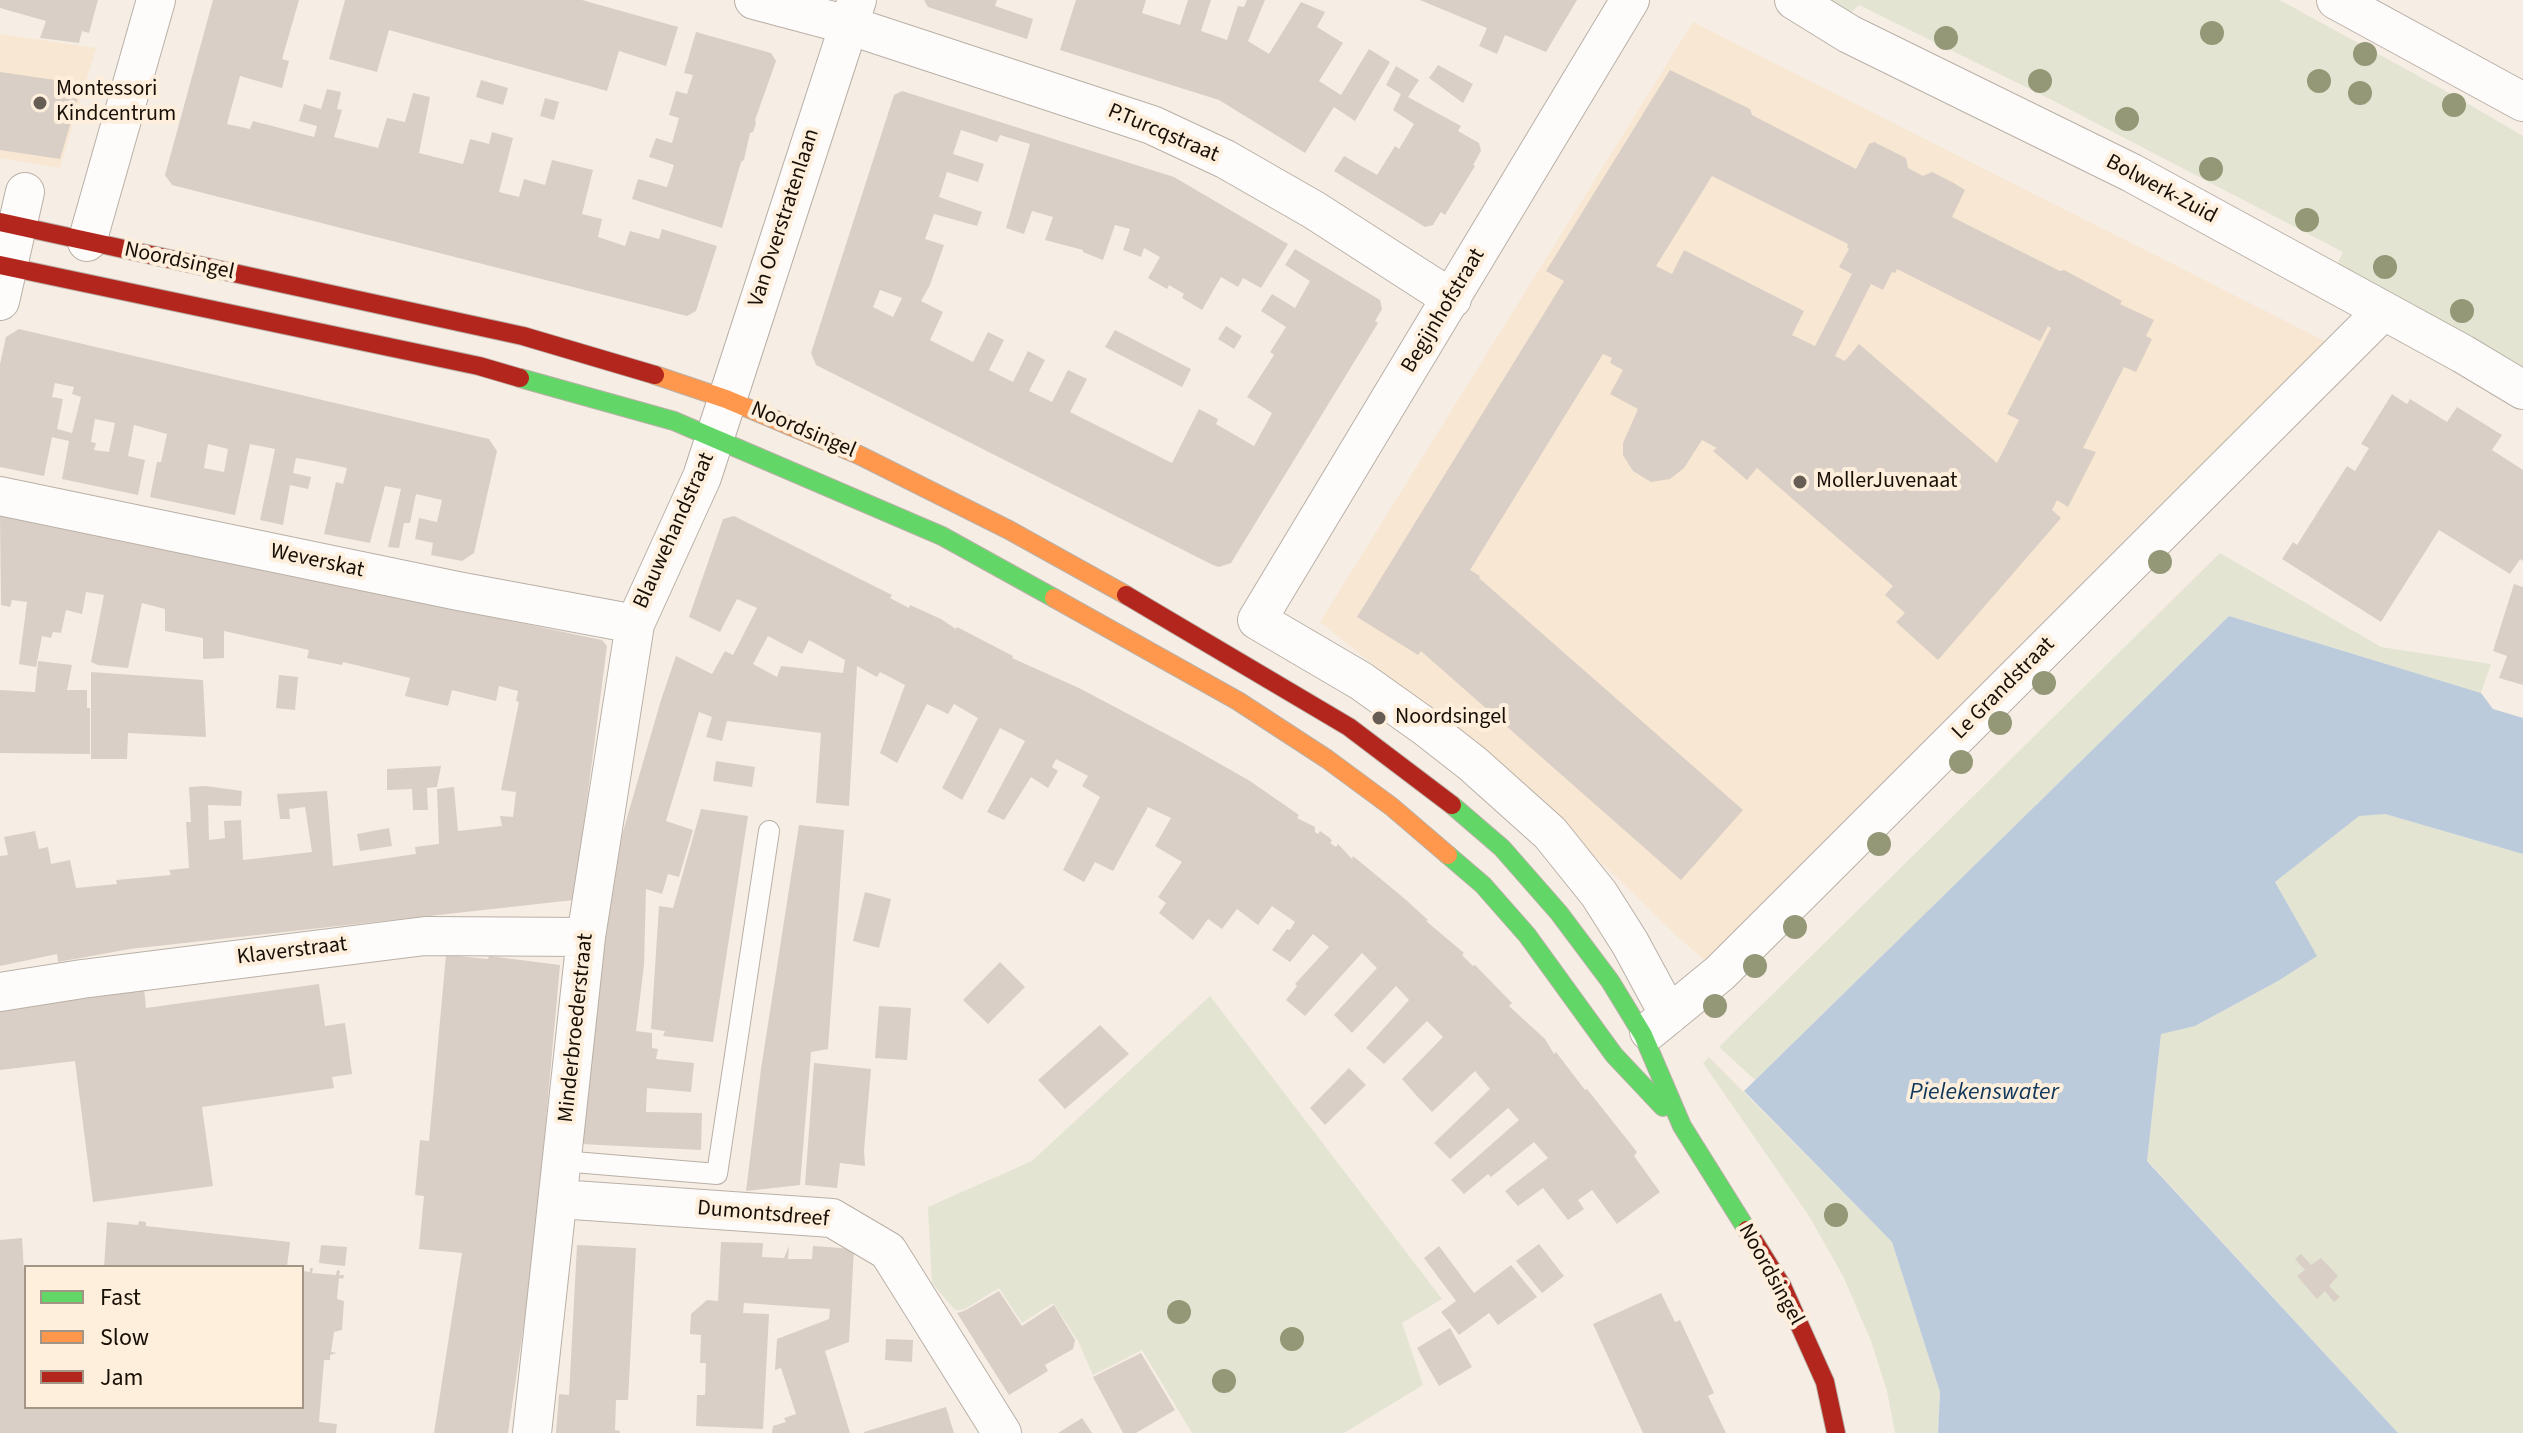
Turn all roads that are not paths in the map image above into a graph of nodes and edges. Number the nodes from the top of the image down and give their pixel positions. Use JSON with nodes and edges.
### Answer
{"nodes":[{"id":1,"x":156,"y":0,"type":"edge"},
{"id":2,"x":754,"y":0,"type":"edge"},
{"id":3,"x":1630,"y":0,"type":"edge"},
{"id":4,"x":1794,"y":0,"type":"edge"},
{"id":5,"x":2336,"y":0,"type":"edge"},
{"id":6,"x":852,"y":12,"type":"edge"},
{"id":7,"x":2523,"y":102,"type":"edge"},
{"id":8,"x":14,"y":213,"type":"edge"},
{"id":9,"x":87,"y":242,"type":"junction"},
{"id":10,"x":2,"y":277,"type":"edge"},
{"id":11,"x":1452,"y":299,"type":"junction"},
{"id":12,"x":2383,"y":311,"type":"junction"},
{"id":13,"x":2523,"y":390,"type":"edge"},
{"id":14,"x":726,"y":399,"type":"junction"},
{"id":15,"x":716,"y":437,"type":"junction"},
{"id":16,"x":0,"y":496,"type":"edge"},
{"id":17,"x":1257,"y":620,"type":"joint"},
{"id":18,"x":635,"y":624,"type":"junction"},
{"id":19,"x":769,"y":831,"type":"dead end"},
{"id":20,"x":586,"y":937,"type":"junction"},
{"id":21,"x":0,"y":992,"type":"edge"},
{"id":22,"x":1642,"y":1035,"type":"junction"},
{"id":23,"x":1682,"y":1126,"type":"junction"},
{"id":24,"x":562,"y":1161,"type":"junction"},
{"id":25,"x":559,"y":1199,"type":"junction"},
{"id":26,"x":532,"y":1433,"type":"edge"},
{"id":27,"x":1002,"y":1433,"type":"edge"},
{"id":28,"x":1836,"y":1433,"type":"edge"}],
"edges":[{"from":1,"to":9,"type":"street"},
{"from":2,"to":6,"type":"street","name":"P.Turcqstraat"},
{"from":3,"to":11,"type":"street","name":"Begijnhofstraat"},
{"from":4,"to":12,"type":"street","name":"Bolwerk-Zuid"},
{"from":5,"to":7,"type":"street"},
{"from":6,"to":11,"type":"street","name":"P.Turcqstraat"},
{"from":6,"to":14,"type":"street","name":"Van Overstratenlaan"},
{"from":8,"to":9,"type":"street","name":"Noordsingel"},
{"from":8,"to":10,"type":"street","name":"Noordsingel"},
{"from":9,"to":14,"type":"street","name":"Noordsingel"},
{"from":10,"to":15,"type":"street","name":"Noordsingel"},
{"from":11,"to":17,"type":"street","name":"Begijnhofstraat"},
{"from":12,"to":13,"type":"street","name":"Bolwerk-Zuid"},
{"from":12,"to":22,"type":"street","name":"Le Grandstraat"},
{"from":14,"to":15,"type":"street","name":"Van Overstratenlaan"},
{"from":14,"to":22,"type":"street","name":"Noordsingel"},
{"from":15,"to":18,"type":"street","name":"Blauwehandstraat"},
{"from":15,"to":22,"type":"street","name":"Noordsingel"},
{"from":16,"to":18,"type":"street","name":"Weverskat"},
{"from":17,"to":22,"type":"street","name":"Noordsingel"},
{"from":18,"to":20,"type":"street","name":"Minderbroederstraat"},
{"from":19,"to":24,"type":"lane"},
{"from":20,"to":21,"type":"street","name":"Klaverstraat"},
{"from":20,"to":24,"type":"street","name":"Minderbroederstraat"},
{"from":22,"to":23,"type":"street","name":"Noordsingel"},
{"from":22,"to":23,"type":"street","name":"Noordsingel"},
{"from":23,"to":28,"type":"street","name":"Noordsingel"},
{"from":24,"to":25,"type":"street","name":"Minderbroederstraat"},
{"from":25,"to":26,"type":"street","name":"Minderbroederstraat"},
{"from":25,"to":27,"type":"street","name":"Dumontsdreef"}]}
